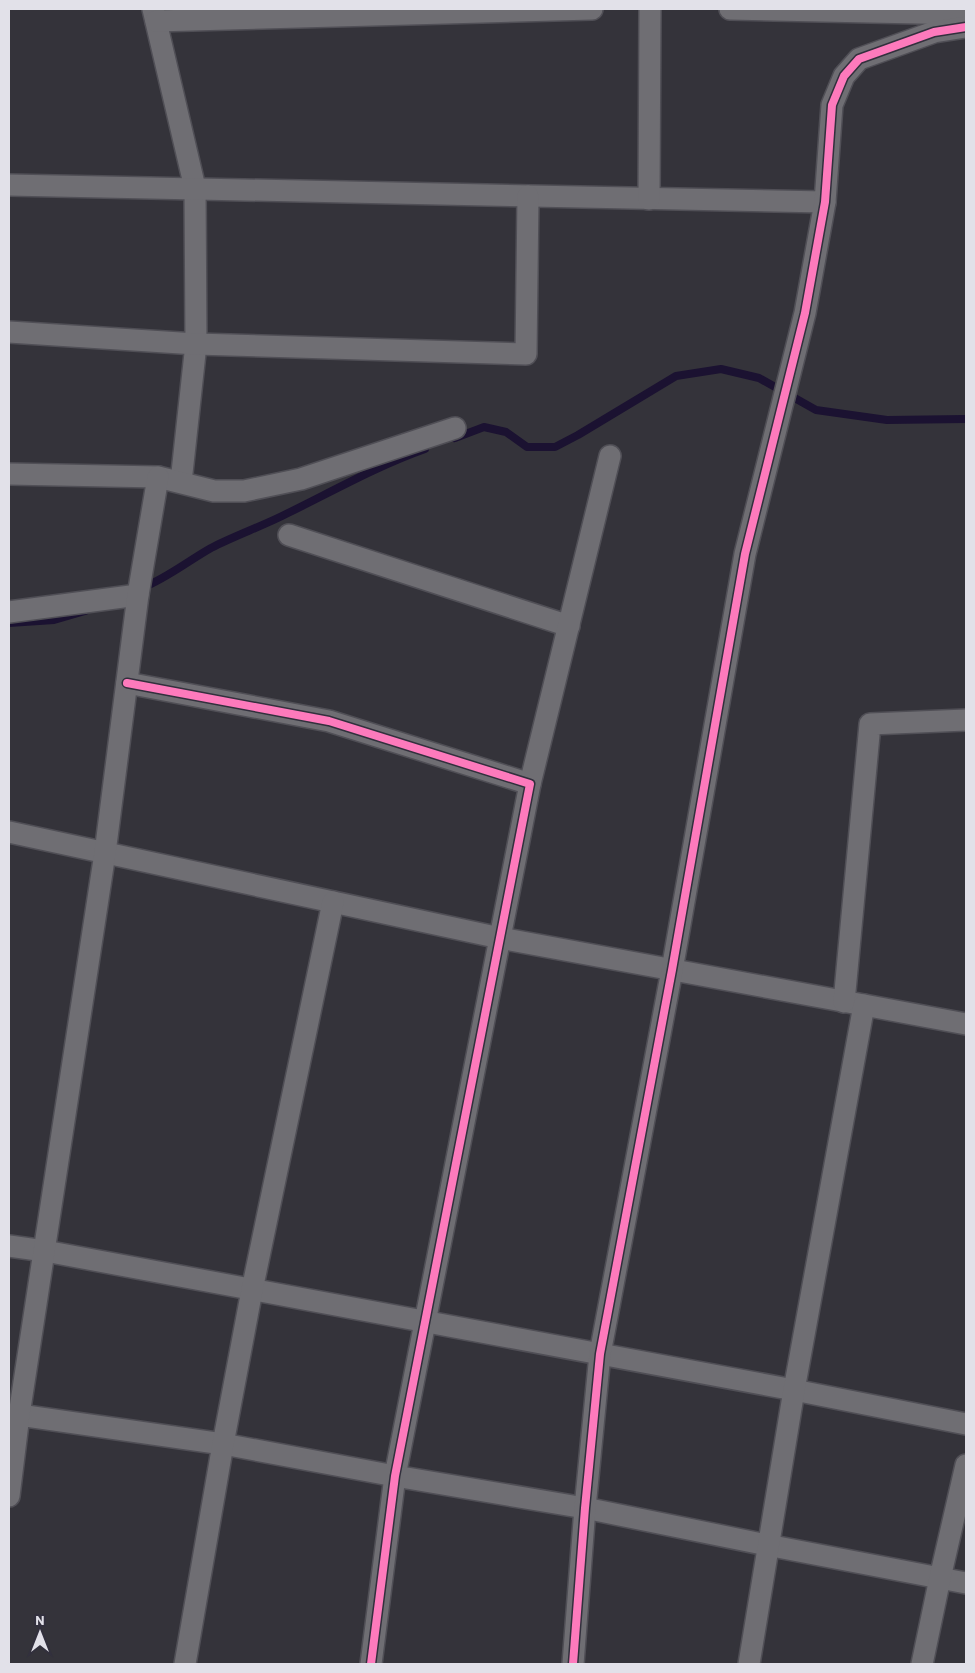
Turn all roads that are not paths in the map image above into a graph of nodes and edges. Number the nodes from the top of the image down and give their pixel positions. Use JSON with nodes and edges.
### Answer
{"nodes":[{"id":1,"x":592,"y":9,"type":"edge"},
{"id":2,"x":650,"y":9,"type":"edge"},
{"id":3,"x":730,"y":9,"type":"edge"},
{"id":4,"x":966,"y":14,"type":"edge"},
{"id":5,"x":154,"y":15,"type":"edge"},
{"id":6,"x":966,"y":27,"type":"edge"},
{"id":7,"x":9,"y":185,"type":"edge"},
{"id":8,"x":195,"y":188,"type":"junction"},
{"id":9,"x":528,"y":196,"type":"junction"},
{"id":10,"x":649,"y":198,"type":"junction"},
{"id":11,"x":825,"y":202,"type":"junction"},
{"id":12,"x":9,"y":332,"type":"edge"},
{"id":13,"x":196,"y":344,"type":"junction"},
{"id":14,"x":455,"y":428,"type":"dead end"},
{"id":15,"x":610,"y":456,"type":"dead end"},
{"id":16,"x":9,"y":474,"type":"edge"},
{"id":17,"x":158,"y":477,"type":"junction"},
{"id":18,"x":182,"y":482,"type":"junction"},
{"id":19,"x":289,"y":535,"type":"dead end"},
{"id":20,"x":138,"y":595,"type":"junction"},
{"id":21,"x":9,"y":612,"type":"edge"},
{"id":22,"x":569,"y":626,"type":"junction"},
{"id":23,"x":127,"y":683,"type":"junction"},
{"id":24,"x":966,"y":720,"type":"edge"},
{"id":25,"x":530,"y":784,"type":"junction"},
{"id":26,"x":9,"y":832,"type":"edge"},
{"id":27,"x":105,"y":853,"type":"junction"},
{"id":28,"x":333,"y":902,"type":"junction"},
{"id":29,"x":500,"y":938,"type":"junction"},
{"id":30,"x":672,"y":970,"type":"junction"},
{"id":31,"x":844,"y":1002,"type":"junction"},
{"id":32,"x":864,"y":1005,"type":"junction"},
{"id":33,"x":966,"y":1024,"type":"edge"},
{"id":34,"x":9,"y":1246,"type":"edge"},
{"id":35,"x":44,"y":1251,"type":"junction"},
{"id":36,"x":252,"y":1290,"type":"junction"},
{"id":37,"x":426,"y":1322,"type":"junction"},
{"id":38,"x":600,"y":1354,"type":"junction"},
{"id":39,"x":794,"y":1390,"type":"junction"},
{"id":40,"x":19,"y":1415,"type":"junction"},
{"id":41,"x":966,"y":1424,"type":"edge"},
{"id":42,"x":223,"y":1444,"type":"junction"},
{"id":43,"x":966,"y":1465,"type":"edge"},
{"id":44,"x":395,"y":1476,"type":"junction"},
{"id":45,"x":9,"y":1496,"type":"edge"},
{"id":46,"x":585,"y":1508,"type":"junction"},
{"id":47,"x":767,"y":1545,"type":"junction"},
{"id":48,"x":940,"y":1578,"type":"junction"},
{"id":49,"x":966,"y":1583,"type":"edge"},
{"id":50,"x":185,"y":1664,"type":"edge"},
{"id":51,"x":371,"y":1664,"type":"edge"},
{"id":52,"x":573,"y":1664,"type":"edge"},
{"id":53,"x":749,"y":1664,"type":"edge"},
{"id":54,"x":922,"y":1664,"type":"edge"}],
"edges":[{"from":1,"to":5,"type":"street"},
{"from":2,"to":10,"type":"street"},
{"from":3,"to":4,"type":"street"},
{"from":5,"to":8,"type":"street"},
{"from":6,"to":11,"type":"street"},
{"from":7,"to":8,"type":"street"},
{"from":8,"to":9,"type":"street"},
{"from":8,"to":13,"type":"street"},
{"from":9,"to":10,"type":"street"},
{"from":9,"to":13,"type":"street"},
{"from":10,"to":11,"type":"street"},
{"from":11,"to":30,"type":"street"},
{"from":12,"to":13,"type":"street"},
{"from":13,"to":18,"type":"street"},
{"from":14,"to":18,"type":"street"},
{"from":15,"to":22,"type":"street"},
{"from":16,"to":17,"type":"street"},
{"from":17,"to":18,"type":"street"},
{"from":17,"to":20,"type":"street"},
{"from":19,"to":22,"type":"street"},
{"from":20,"to":21,"type":"street"},
{"from":20,"to":23,"type":"street"},
{"from":22,"to":25,"type":"street"},
{"from":23,"to":25,"type":"street"},
{"from":23,"to":27,"type":"street"},
{"from":24,"to":31,"type":"street"},
{"from":25,"to":29,"type":"street"},
{"from":26,"to":27,"type":"street"},
{"from":27,"to":28,"type":"street"},
{"from":27,"to":35,"type":"street"},
{"from":28,"to":29,"type":"street"},
{"from":28,"to":36,"type":"street"},
{"from":29,"to":30,"type":"street"},
{"from":29,"to":37,"type":"street"},
{"from":30,"to":31,"type":"street"},
{"from":30,"to":38,"type":"street"},
{"from":31,"to":32,"type":"street"},
{"from":32,"to":33,"type":"street"},
{"from":32,"to":39,"type":"street"},
{"from":34,"to":35,"type":"street"},
{"from":35,"to":36,"type":"street"},
{"from":35,"to":40,"type":"street"},
{"from":36,"to":37,"type":"street"},
{"from":36,"to":42,"type":"street"},
{"from":37,"to":38,"type":"street"},
{"from":37,"to":44,"type":"street"},
{"from":38,"to":39,"type":"street"},
{"from":38,"to":46,"type":"street"},
{"from":39,"to":41,"type":"street"},
{"from":39,"to":47,"type":"street"},
{"from":40,"to":42,"type":"street"},
{"from":40,"to":45,"type":"street"},
{"from":42,"to":44,"type":"street"},
{"from":42,"to":50,"type":"street"},
{"from":43,"to":48,"type":"street"},
{"from":44,"to":46,"type":"street"},
{"from":44,"to":51,"type":"street"},
{"from":46,"to":47,"type":"street"},
{"from":46,"to":52,"type":"street"},
{"from":47,"to":48,"type":"street"},
{"from":47,"to":53,"type":"street"},
{"from":48,"to":49,"type":"street"},
{"from":48,"to":54,"type":"street"}]}
